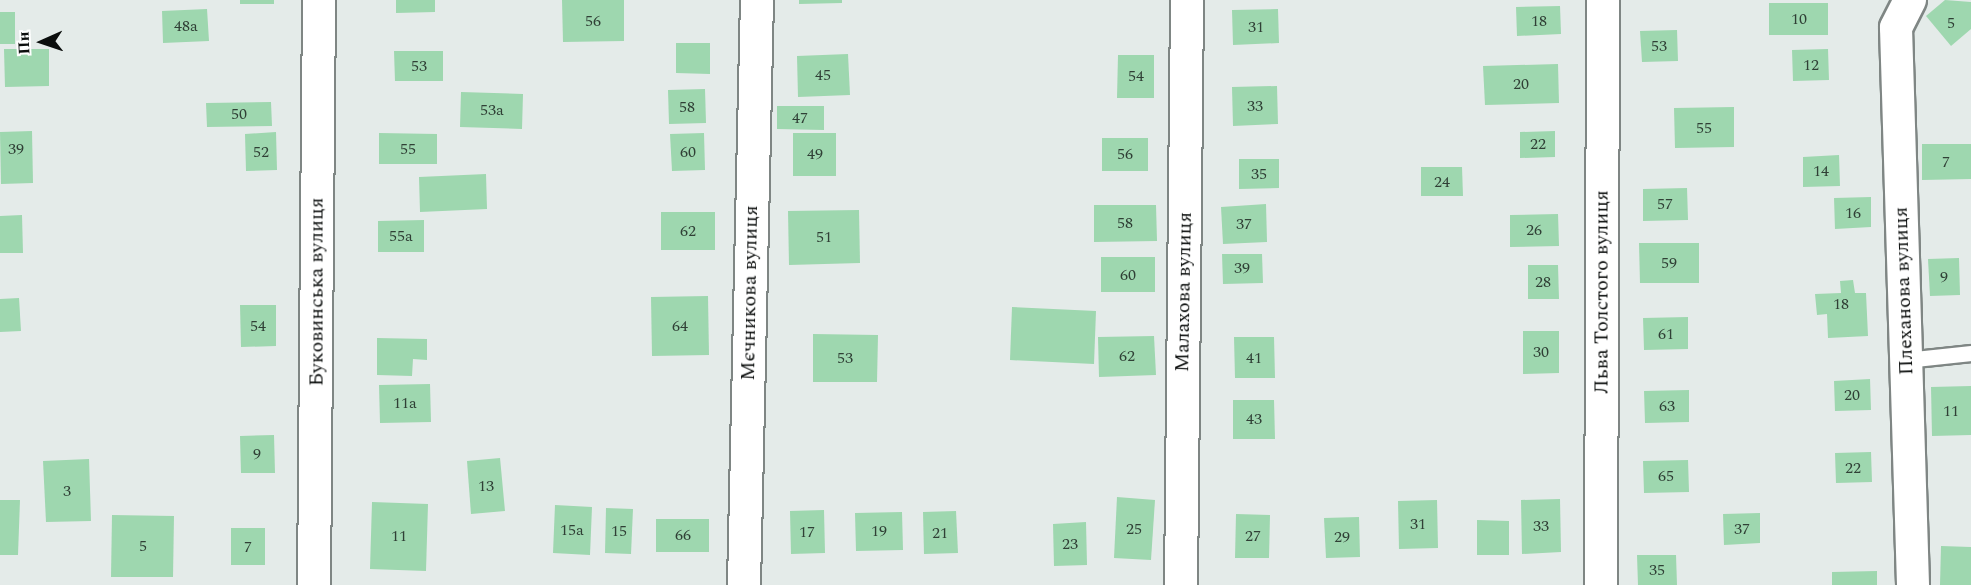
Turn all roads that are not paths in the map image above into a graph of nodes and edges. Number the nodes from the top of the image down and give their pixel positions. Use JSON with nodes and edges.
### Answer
{"nodes":[{"id":1,"x":319,"y":0,"type":"edge"},
{"id":2,"x":757,"y":0,"type":"edge"},
{"id":3,"x":1187,"y":0,"type":"edge"},
{"id":4,"x":1603,"y":0,"type":"edge"},
{"id":5,"x":1910,"y":0,"type":"edge"},
{"id":6,"x":1971,"y":353,"type":"edge"},
{"id":7,"x":1906,"y":360,"type":"junction"},
{"id":8,"x":314,"y":585,"type":"edge"},
{"id":9,"x":744,"y":585,"type":"edge"},
{"id":10,"x":1182,"y":585,"type":"edge"},
{"id":11,"x":1601,"y":585,"type":"edge"},
{"id":12,"x":1914,"y":585,"type":"edge"}],
"edges":[{"from":1,"to":8,"type":"street","name":"Буковинська вулиця"},
{"from":2,"to":9,"type":"street","name":"Мєчникова вулиця"},
{"from":3,"to":10,"type":"street","name":"Малахова вулиця"},
{"from":4,"to":11,"type":"street","name":"Льва Толстого вулиця"},
{"from":5,"to":7,"type":"street","name":"Плеханова вулиця"},
{"from":6,"to":7,"type":"lane"},
{"from":7,"to":12,"type":"street","name":"Плеханова вулиця"}]}
